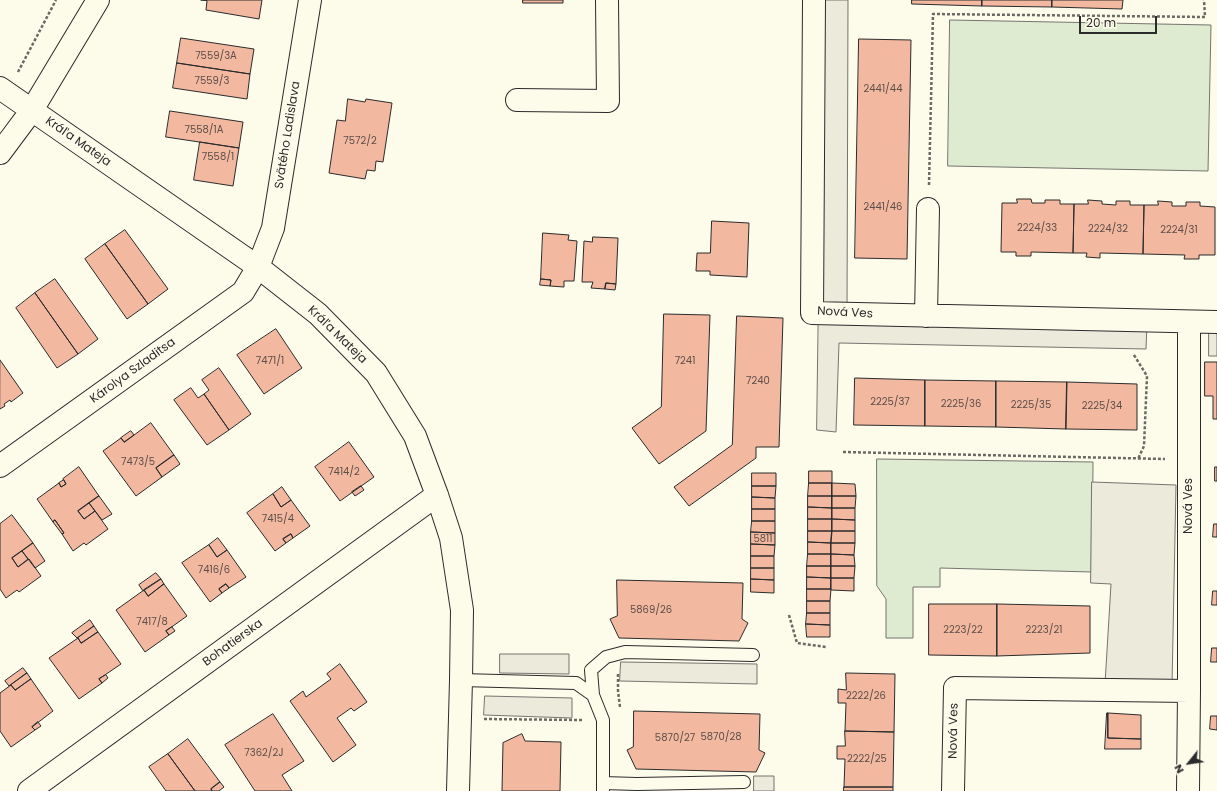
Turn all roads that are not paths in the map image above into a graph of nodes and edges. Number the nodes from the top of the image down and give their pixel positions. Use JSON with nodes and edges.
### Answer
{"nodes":[{"id":1,"x":98,"y":0,"type":"edge"},
{"id":2,"x":310,"y":0,"type":"edge"},
{"id":3,"x":608,"y":0,"type":"edge"},
{"id":4,"x":814,"y":0,"type":"edge"},
{"id":5,"x":8,"y":83,"type":"edge"},
{"id":6,"x":517,"y":100,"type":"dead end"},
{"id":7,"x":32,"y":110,"type":"junction"},
{"id":8,"x":0,"y":153,"type":"edge"},
{"id":9,"x":928,"y":209,"type":"road end"},
{"id":10,"x":258,"y":267,"type":"junction"},
{"id":11,"x":926,"y":316,"type":"junction"},
{"id":12,"x":1189,"y":322,"type":"junction"},
{"id":13,"x":1217,"y":322,"type":"edge"},
{"id":14,"x":0,"y":466,"type":"edge"},
{"id":15,"x":437,"y":495,"type":"junction"},
{"id":16,"x":753,"y":655,"type":"dead end"},
{"id":17,"x":461,"y":680,"type":"junction"},
{"id":18,"x":1189,"y":691,"type":"junction"},
{"id":19,"x":592,"y":695,"type":"junction"},
{"id":20,"x":744,"y":782,"type":"dead end"},
{"id":21,"x":603,"y":787,"type":"edge"},
{"id":22,"x":28,"y":791,"type":"edge"},
{"id":23,"x":458,"y":791,"type":"edge"},
{"id":24,"x":953,"y":791,"type":"edge"},
{"id":25,"x":1188,"y":791,"type":"edge"}],
"edges":[{"from":1,"to":7,"type":"street"},
{"from":2,"to":10,"type":"street","name":"Svätého Ladislava"},
{"from":3,"to":6,"type":"street"},
{"from":4,"to":11,"type":"street","name":"Nová Ves"},
{"from":5,"to":7,"type":"street","name":"Kráľa Mateja"},
{"from":7,"to":8,"type":"street"},
{"from":7,"to":10,"type":"street","name":"Kráľa Mateja"},
{"from":9,"to":11,"type":"street"},
{"from":10,"to":14,"type":"street","name":"Károlya Szladitsa"},
{"from":10,"to":15,"type":"street","name":"Kráľa Mateja"},
{"from":11,"to":12,"type":"street","name":"Nová Ves"},
{"from":12,"to":13,"type":"street","name":"Nová Ves"},
{"from":12,"to":18,"type":"street","name":"Nová Ves"},
{"from":15,"to":17,"type":"street","name":"Kráľa Mateja"},
{"from":15,"to":22,"type":"street","name":"Bohatierska"},
{"from":16,"to":19,"type":"lane"},
{"from":17,"to":19,"type":"lane"},
{"from":17,"to":23,"type":"street","name":"Kráľa Mateja"},
{"from":18,"to":24,"type":"street","name":"Nová Ves"},
{"from":18,"to":25,"type":"street","name":"Nová Ves"},
{"from":19,"to":21,"type":"lane"},
{"from":20,"to":21,"type":"lane"}]}
